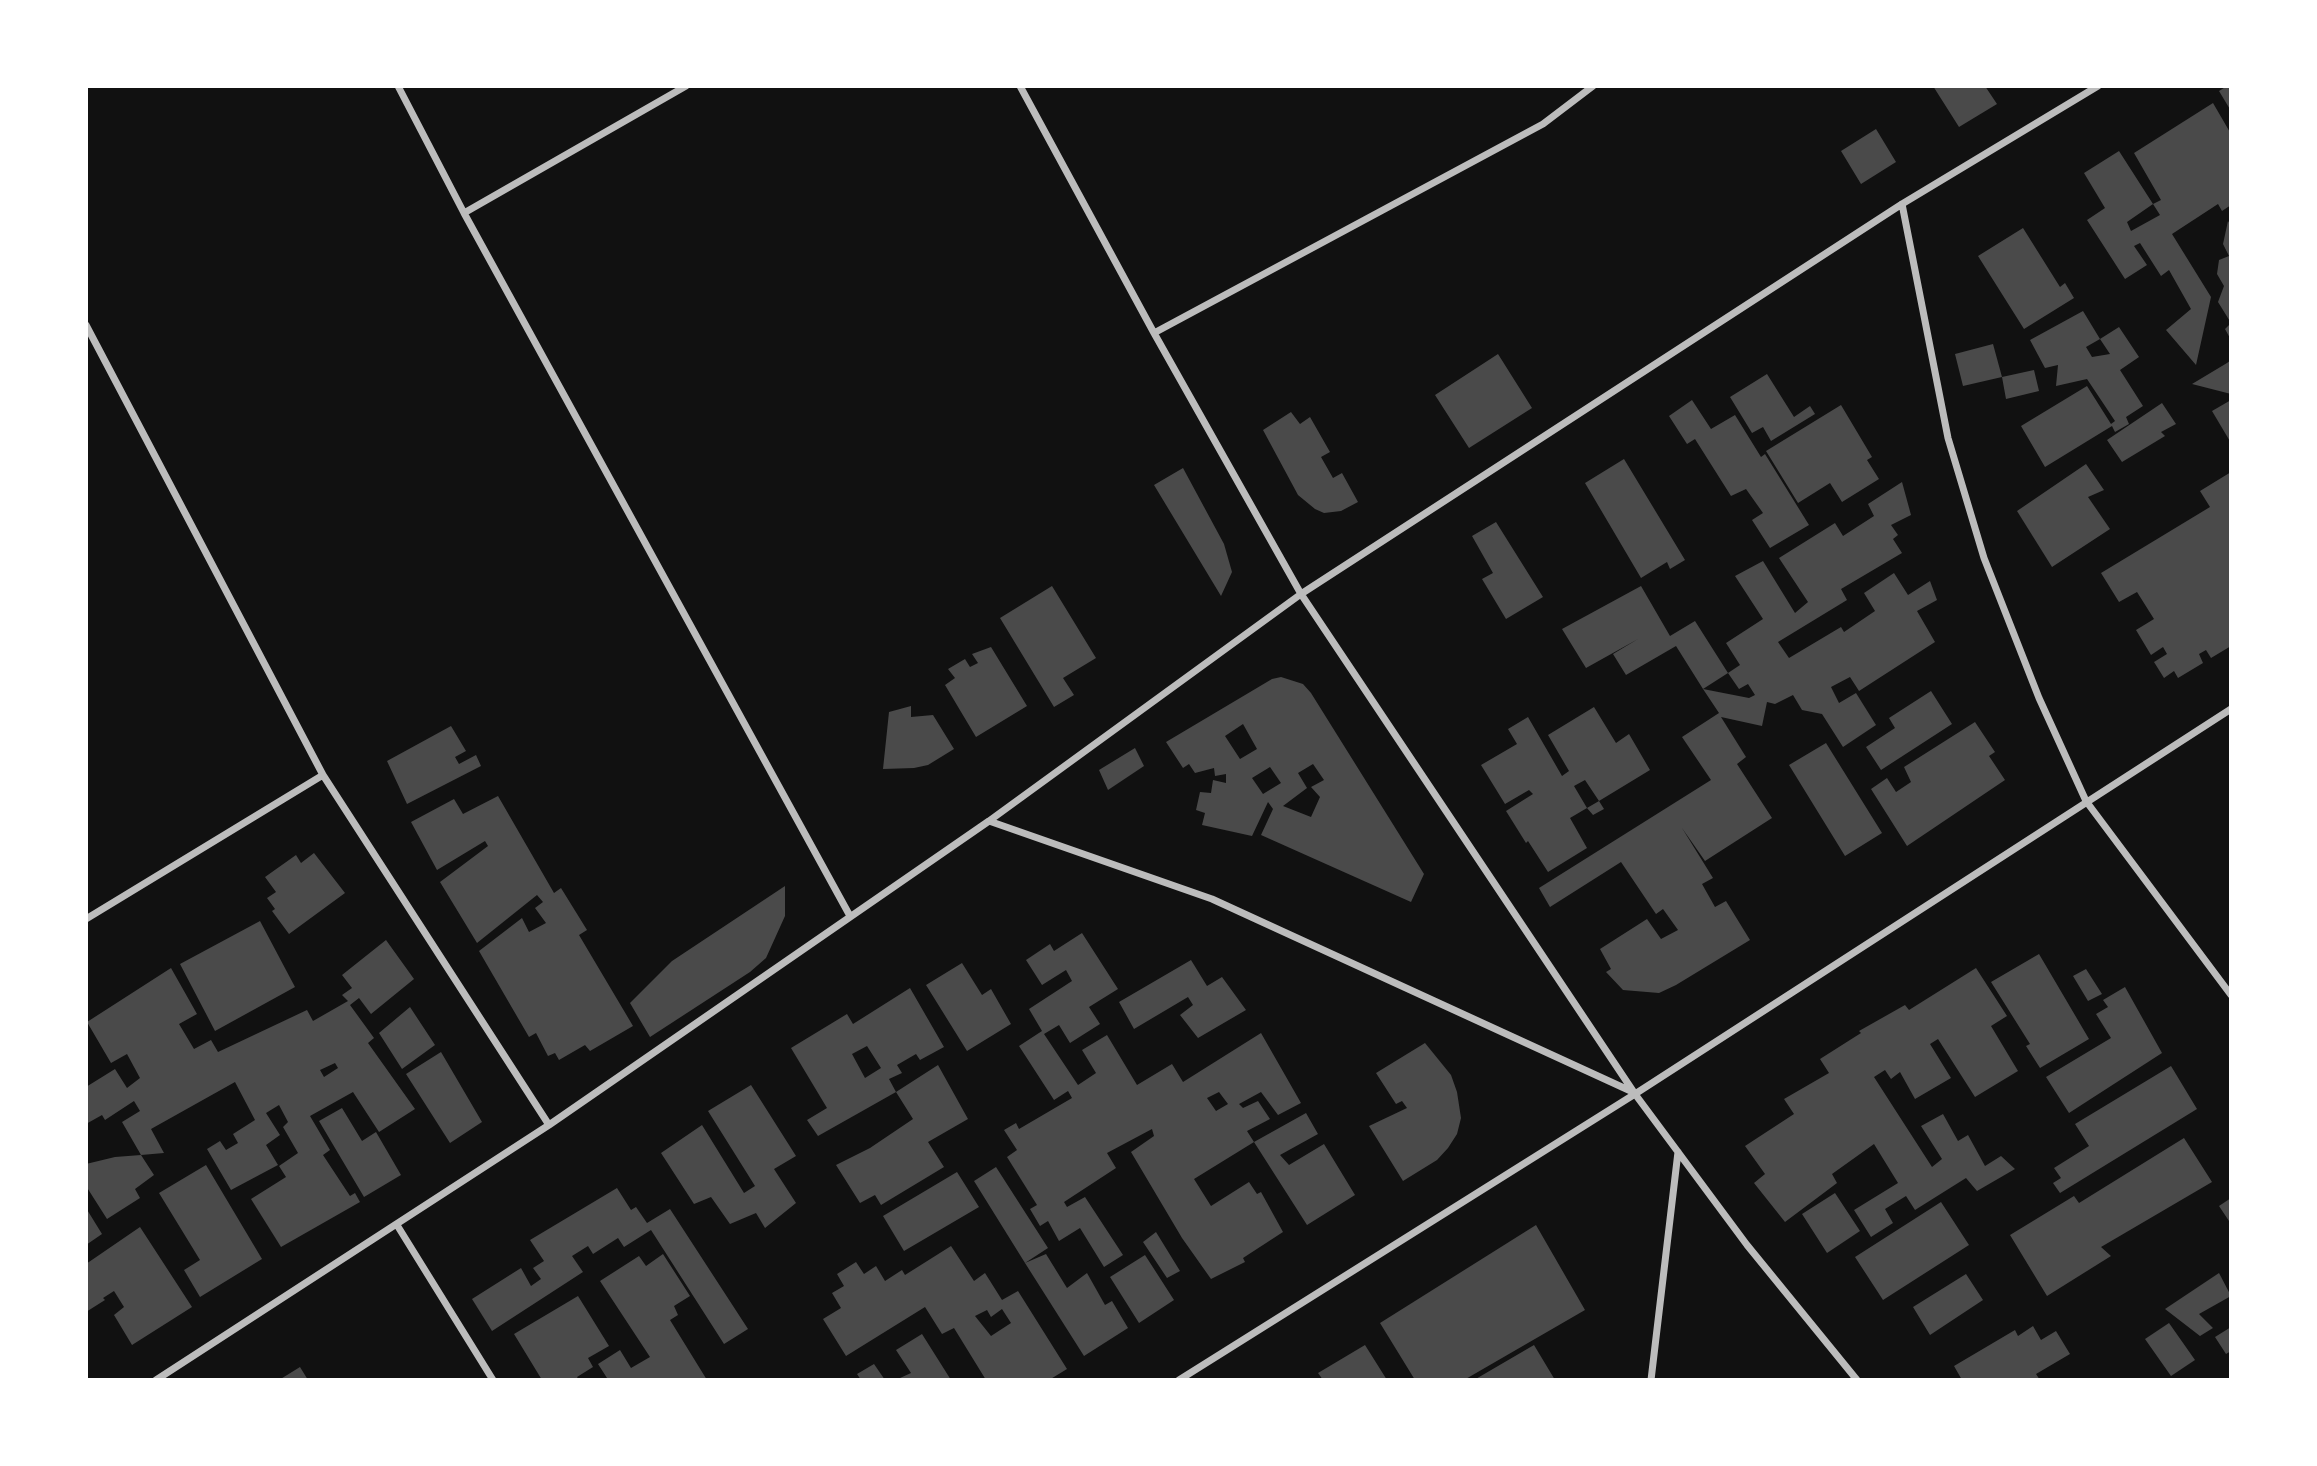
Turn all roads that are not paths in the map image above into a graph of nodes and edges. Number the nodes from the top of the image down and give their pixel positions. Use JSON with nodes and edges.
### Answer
{"nodes":[{"id":1,"x":398,"y":86,"type":"edge"},
{"id":2,"x":686,"y":86,"type":"edge"},
{"id":3,"x":1020,"y":86,"type":"edge"},
{"id":4,"x":1593,"y":86,"type":"edge"},
{"id":5,"x":2098,"y":86,"type":"edge"},
{"id":6,"x":1902,"y":204,"type":"junction"},
{"id":7,"x":464,"y":213,"type":"junction"},
{"id":8,"x":86,"y":324,"type":"edge"},
{"id":9,"x":1154,"y":333,"type":"junction"},
{"id":10,"x":1301,"y":594,"type":"junction"},
{"id":11,"x":2231,"y":709,"type":"edge"},
{"id":12,"x":323,"y":775,"type":"junction"},
{"id":13,"x":2086,"y":801,"type":"junction"},
{"id":14,"x":989,"y":821,"type":"junction"},
{"id":15,"x":850,"y":916,"type":"junction"},
{"id":16,"x":86,"y":919,"type":"edge"},
{"id":17,"x":2231,"y":995,"type":"edge"},
{"id":18,"x":1635,"y":1094,"type":"junction"},
{"id":19,"x":549,"y":1125,"type":"junction"},
{"id":20,"x":1678,"y":1151,"type":"junction"},
{"id":21,"x":397,"y":1225,"type":"junction"},
{"id":22,"x":156,"y":1380,"type":"edge"},
{"id":23,"x":493,"y":1380,"type":"edge"},
{"id":24,"x":1179,"y":1380,"type":"edge"},
{"id":25,"x":1651,"y":1380,"type":"edge"},
{"id":26,"x":1857,"y":1380,"type":"edge"}],
"edges":[{"from":1,"to":7,"type":"street"},
{"from":2,"to":7,"type":"street"},
{"from":3,"to":9,"type":"street"},
{"from":4,"to":9,"type":"street"},
{"from":5,"to":6,"type":"street"},
{"from":6,"to":10,"type":"street"},
{"from":6,"to":13,"type":"street"},
{"from":7,"to":15,"type":"street"},
{"from":8,"to":12,"type":"street"},
{"from":9,"to":10,"type":"street"},
{"from":10,"to":14,"type":"street"},
{"from":10,"to":18,"type":"street"},
{"from":11,"to":13,"type":"street"},
{"from":12,"to":16,"type":"street"},
{"from":12,"to":19,"type":"street"},
{"from":13,"to":17,"type":"street"},
{"from":13,"to":18,"type":"street"},
{"from":14,"to":15,"type":"street"},
{"from":14,"to":18,"type":"street"},
{"from":15,"to":19,"type":"street"},
{"from":18,"to":20,"type":"street"},
{"from":18,"to":24,"type":"street"},
{"from":19,"to":21,"type":"street"},
{"from":20,"to":25,"type":"street"},
{"from":20,"to":26,"type":"street"},
{"from":21,"to":22,"type":"street"},
{"from":21,"to":23,"type":"street"}]}
